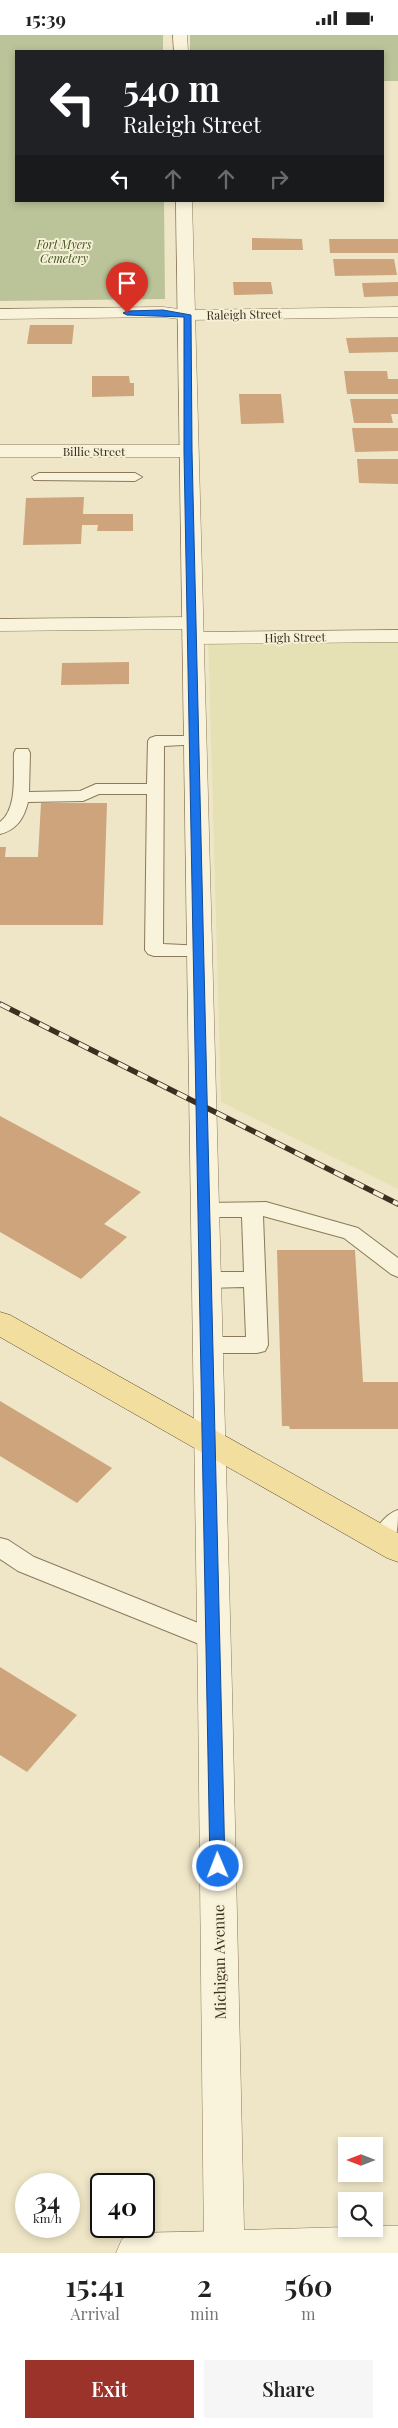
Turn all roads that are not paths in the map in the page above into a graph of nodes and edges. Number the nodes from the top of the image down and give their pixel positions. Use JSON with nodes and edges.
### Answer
{"nodes":[{"id":1,"x":180,"y":35,"type":"edge"},
{"id":2,"x":181,"y":50,"type":"edge"},
{"id":3,"x":184,"y":202,"type":"edge"},
{"id":4,"x":398,"y":312,"type":"edge"},
{"id":5,"x":0,"y":314,"type":"edge"},
{"id":6,"x":187,"y":315,"type":"junction"},
{"id":7,"x":0,"y":451,"type":"edge"},
{"id":8,"x":86,"y":451,"type":"junction"},
{"id":9,"x":188,"y":451,"type":"junction"},
{"id":10,"x":39,"y":477,"type":"dead end"},
{"id":11,"x":85,"y":477,"type":"junction"},
{"id":12,"x":134,"y":477,"type":"dead end"},
{"id":13,"x":0,"y":625,"type":"edge"},
{"id":14,"x":193,"y":631,"type":"junction"},
{"id":15,"x":398,"y":636,"type":"edge"},
{"id":16,"x":195,"y":741,"type":"junction"},
{"id":17,"x":22,"y":753,"type":"dead end"},
{"id":18,"x":156,"y":789,"type":"junction"},
{"id":19,"x":20,"y":797,"type":"junction"},
{"id":20,"x":0,"y":829,"type":"edge"},
{"id":21,"x":198,"y":950,"type":"junction"},
{"id":22,"x":252,"y":1209,"type":"junction"},
{"id":23,"x":204,"y":1210,"type":"junction"},
{"id":24,"x":398,"y":1269,"type":"edge"},
{"id":25,"x":255,"y":1279,"type":"junction"},
{"id":26,"x":205,"y":1281,"type":"junction"},
{"id":27,"x":0,"y":1323,"type":"edge"},
{"id":28,"x":207,"y":1345,"type":"junction"},
{"id":29,"x":209,"y":1440,"type":"junction"},
{"id":30,"x":393,"y":1536,"type":"edge"},
{"id":31,"x":0,"y":1547,"type":"edge"},
{"id":32,"x":214,"y":1640,"type":"junction"},
{"id":33,"x":398,"y":2246,"type":"edge"},
{"id":34,"x":224,"y":2252,"type":"edge"},
{"id":35,"x":136,"y":2253,"type":"edge"}],
"edges":[{"from":1,"to":2,"type":"street"},
{"from":3,"to":6,"type":"street","name":"Michigan Avenue"},
{"from":4,"to":6,"type":"street","name":"Raleigh Street"},
{"from":5,"to":6,"type":"street","name":"Raleigh Street"},
{"from":6,"to":9,"type":"street","name":"Michigan Avenue"},
{"from":7,"to":8,"type":"street","name":"Billie Street"},
{"from":8,"to":9,"type":"street","name":"Billie Street"},
{"from":8,"to":11,"type":"lane"},
{"from":9,"to":14,"type":"street","name":"Michigan Avenue"},
{"from":10,"to":11,"type":"lane"},
{"from":11,"to":12,"type":"lane"},
{"from":13,"to":14,"type":"street","name":"High Street"},
{"from":14,"to":15,"type":"street","name":"High Street"},
{"from":14,"to":16,"type":"street","name":"Michigan Avenue"},
{"from":16,"to":18,"type":"lane"},
{"from":16,"to":21,"type":"street","name":"Michigan Avenue"},
{"from":17,"to":19,"type":"lane"},
{"from":18,"to":19,"type":"lane"},
{"from":18,"to":21,"type":"lane"},
{"from":19,"to":20,"type":"lane"},
{"from":21,"to":23,"type":"street","name":"Michigan Avenue"},
{"from":22,"to":23,"type":"lane"},
{"from":22,"to":24,"type":"lane"},
{"from":22,"to":25,"type":"lane"},
{"from":23,"to":26,"type":"street","name":"Michigan Avenue"},
{"from":25,"to":26,"type":"lane"},
{"from":25,"to":28,"type":"lane"},
{"from":26,"to":28,"type":"street","name":"Michigan Avenue"},
{"from":27,"to":29,"type":"main road"},
{"from":28,"to":29,"type":"street","name":"Michigan Avenue"},
{"from":29,"to":30,"type":"main road"},
{"from":29,"to":32,"type":"street","name":"Michigan Avenue"},
{"from":31,"to":32,"type":"lane"},
{"from":32,"to":34,"type":"street","name":"Michigan Avenue"},
{"from":33,"to":34,"type":"street"},
{"from":34,"to":35,"type":"street"}]}
